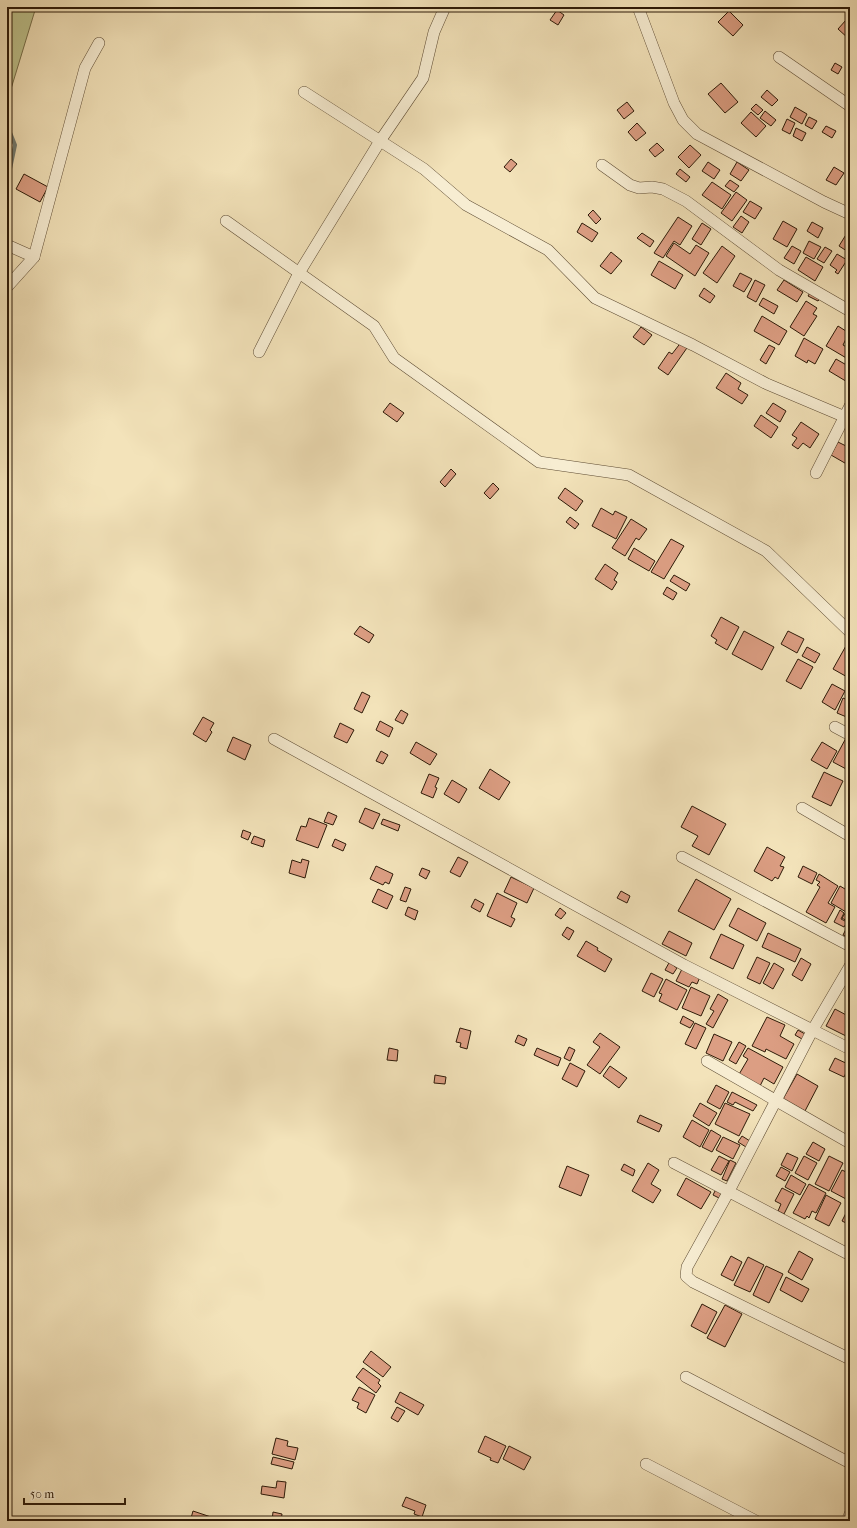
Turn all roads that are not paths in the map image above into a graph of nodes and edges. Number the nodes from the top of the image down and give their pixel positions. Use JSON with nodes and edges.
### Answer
{"nodes":[{"id":1,"x":445,"y":7,"type":"edge"},
{"id":2,"x":638,"y":7,"type":"edge"},
{"id":3,"x":99,"y":43,"type":"dead end"},
{"id":4,"x":779,"y":57,"type":"dead end"},
{"id":5,"x":304,"y":92,"type":"dead end"},
{"id":6,"x":850,"y":106,"type":"edge"},
{"id":7,"x":380,"y":141,"type":"junction"},
{"id":8,"x":602,"y":165,"type":"dead end"},
{"id":9,"x":850,"y":214,"type":"edge"},
{"id":10,"x":226,"y":221,"type":"dead end"},
{"id":11,"x":7,"y":244,"type":"edge"},
{"id":12,"x":34,"y":257,"type":"junction"},
{"id":13,"x":299,"y":273,"type":"junction"},
{"id":14,"x":7,"y":287,"type":"edge"},
{"id":15,"x":850,"y":311,"type":"edge"},
{"id":16,"x":260,"y":352,"type":"dead end"},
{"id":17,"x":850,"y":406,"type":"edge"},
{"id":18,"x":847,"y":418,"type":"edge"},
{"id":19,"x":816,"y":473,"type":"dead end"},
{"id":20,"x":850,"y":632,"type":"edge"},
{"id":21,"x":835,"y":727,"type":"dead end"},
{"id":22,"x":850,"y":735,"type":"edge"},
{"id":23,"x":274,"y":739,"type":"dead end"},
{"id":24,"x":802,"y":808,"type":"dead end"},
{"id":25,"x":850,"y":836,"type":"edge"},
{"id":26,"x":682,"y":857,"type":"dead end"},
{"id":27,"x":850,"y":946,"type":"edge"},
{"id":28,"x":850,"y":966,"type":"edge"},
{"id":29,"x":812,"y":1031,"type":"junction"},
{"id":30,"x":850,"y":1049,"type":"edge"},
{"id":31,"x":707,"y":1061,"type":"dead end"},
{"id":32,"x":775,"y":1101,"type":"junction"},
{"id":33,"x":850,"y":1143,"type":"edge"},
{"id":34,"x":674,"y":1162,"type":"dead end"},
{"id":35,"x":729,"y":1191,"type":"junction"},
{"id":36,"x":850,"y":1256,"type":"edge"},
{"id":37,"x":850,"y":1359,"type":"edge"},
{"id":38,"x":686,"y":1377,"type":"dead end"},
{"id":39,"x":850,"y":1463,"type":"edge"},
{"id":40,"x":646,"y":1464,"type":"dead end"},
{"id":41,"x":850,"y":1514,"type":"edge"},
{"id":42,"x":756,"y":1521,"type":"edge"},
{"id":43,"x":847,"y":1521,"type":"edge"}],
"edges":[{"from":1,"to":7,"type":"street"},
{"from":2,"to":9,"type":"street"},
{"from":3,"to":12,"type":"street"},
{"from":4,"to":6,"type":"street"},
{"from":5,"to":7,"type":"street"},
{"from":7,"to":13,"type":"street"},
{"from":7,"to":18,"type":"street"},
{"from":8,"to":15,"type":"street"},
{"from":10,"to":13,"type":"street"},
{"from":11,"to":12,"type":"street"},
{"from":12,"to":14,"type":"street"},
{"from":13,"to":16,"type":"street"},
{"from":13,"to":20,"type":"street"},
{"from":17,"to":18,"type":"street"},
{"from":18,"to":19,"type":"street"},
{"from":21,"to":22,"type":"street"},
{"from":23,"to":29,"type":"street"},
{"from":24,"to":25,"type":"street"},
{"from":26,"to":27,"type":"street"},
{"from":28,"to":29,"type":"street"},
{"from":29,"to":30,"type":"street"},
{"from":29,"to":32,"type":"street"},
{"from":31,"to":32,"type":"street"},
{"from":32,"to":33,"type":"street"},
{"from":32,"to":35,"type":"street"},
{"from":34,"to":35,"type":"street"},
{"from":35,"to":36,"type":"street"},
{"from":35,"to":37,"type":"street"},
{"from":38,"to":39,"type":"street"},
{"from":40,"to":42,"type":"street"},
{"from":41,"to":43,"type":"street"}]}
